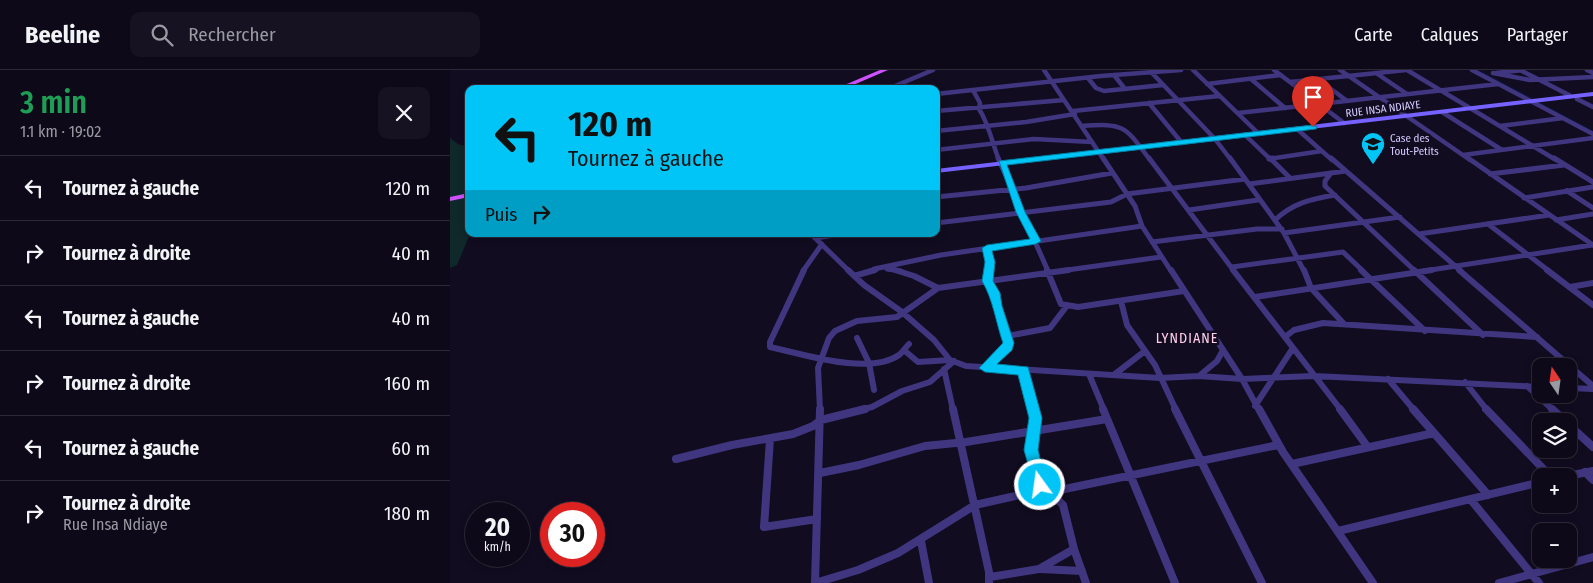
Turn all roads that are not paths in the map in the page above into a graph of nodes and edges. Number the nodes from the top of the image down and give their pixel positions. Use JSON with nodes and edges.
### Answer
{"nodes":[{"id":1,"x":885,"y":70,"type":"edge"},
{"id":2,"x":919,"y":70,"type":"edge"},
{"id":3,"x":933,"y":70,"type":"edge"},
{"id":4,"x":1044,"y":70,"type":"edge"},
{"id":5,"x":1181,"y":70,"type":"edge"},
{"id":6,"x":1193,"y":70,"type":"edge"},
{"id":7,"x":1274,"y":70,"type":"edge"},
{"id":8,"x":1340,"y":70,"type":"edge"},
{"id":9,"x":1407,"y":70,"type":"edge"},
{"id":10,"x":1472,"y":70,"type":"edge"},
{"id":11,"x":1521,"y":70,"type":"edge"},
{"id":12,"x":1527,"y":70,"type":"edge"},
{"id":13,"x":1588,"y":70,"type":"edge"},
{"id":14,"x":927,"y":73,"type":"junction"},
{"id":15,"x":1152,"y":73,"type":"junction"},
{"id":16,"x":1376,"y":73,"type":"junction"},
{"id":17,"x":1493,"y":73,"type":"junction"},
{"id":18,"x":1593,"y":73,"type":"edge"},
{"id":19,"x":1480,"y":74,"type":"junction"},
{"id":20,"x":1114,"y":75,"type":"junction"},
{"id":21,"x":1282,"y":76,"type":"junction"},
{"id":22,"x":1349,"y":76,"type":"junction"},
{"id":23,"x":1593,"y":77,"type":"edge"},
{"id":24,"x":1088,"y":78,"type":"junction"},
{"id":25,"x":1252,"y":79,"type":"junction"},
{"id":26,"x":1318,"y":79,"type":"junction"},
{"id":27,"x":1052,"y":82,"type":"junction"},
{"id":28,"x":1290,"y":82,"type":"junction"},
{"id":29,"x":1544,"y":82,"type":"junction"},
{"id":30,"x":1207,"y":84,"type":"junction"},
{"id":31,"x":1498,"y":84,"type":"junction"},
{"id":32,"x":848,"y":85,"type":"edge"},
{"id":33,"x":898,"y":85,"type":"edge"},
{"id":34,"x":1163,"y":85,"type":"junction"},
{"id":35,"x":1125,"y":89,"type":"junction"},
{"id":36,"x":973,"y":90,"type":"junction"},
{"id":37,"x":1440,"y":90,"type":"junction"},
{"id":38,"x":940,"y":94,"type":"edge"},
{"id":39,"x":1407,"y":94,"type":"junction"},
{"id":40,"x":1593,"y":94,"type":"edge"},
{"id":41,"x":1569,"y":95,"type":"dead end"},
{"id":42,"x":1218,"y":96,"type":"junction"},
{"id":43,"x":1379,"y":97,"type":"junction"},
{"id":44,"x":1577,"y":98,"type":"dead end"},
{"id":45,"x":1064,"y":100,"type":"junction"},
{"id":46,"x":1178,"y":100,"type":"junction"},
{"id":47,"x":1348,"y":101,"type":"junction"},
{"id":48,"x":1532,"y":102,"type":"junction"},
{"id":49,"x":1150,"y":103,"type":"junction"},
{"id":50,"x":1319,"y":104,"type":"junction"},
{"id":51,"x":979,"y":106,"type":"junction"},
{"id":52,"x":1593,"y":107,"type":"edge"},
{"id":53,"x":1285,"y":108,"type":"junction"},
{"id":54,"x":1471,"y":109,"type":"junction"},
{"id":55,"x":940,"y":111,"type":"edge"},
{"id":56,"x":1442,"y":112,"type":"junction"},
{"id":57,"x":1074,"y":113,"type":"junction"},
{"id":58,"x":1238,"y":113,"type":"junction"},
{"id":59,"x":1407,"y":116,"type":"junction"},
{"id":60,"x":1563,"y":118,"type":"junction"},
{"id":61,"x":1344,"y":124,"type":"junction"},
{"id":62,"x":985,"y":125,"type":"junction"},
{"id":63,"x":1082,"y":126,"type":"junction"},
{"id":64,"x":1500,"y":126,"type":"junction"},
{"id":65,"x":1297,"y":129,"type":"junction"},
{"id":66,"x":940,"y":131,"type":"edge"},
{"id":67,"x":1259,"y":134,"type":"junction"},
{"id":68,"x":1245,"y":135,"type":"junction"},
{"id":69,"x":1593,"y":136,"type":"edge"},
{"id":70,"x":1215,"y":139,"type":"junction"},
{"id":71,"x":1092,"y":142,"type":"junction"},
{"id":72,"x":1182,"y":143,"type":"junction"},
{"id":73,"x":993,"y":145,"type":"junction"},
{"id":74,"x":1534,"y":146,"type":"junction"},
{"id":75,"x":1142,"y":147,"type":"junction"},
{"id":76,"x":940,"y":150,"type":"edge"},
{"id":77,"x":1502,"y":150,"type":"junction"},
{"id":78,"x":1322,"y":151,"type":"junction"},
{"id":79,"x":1099,"y":152,"type":"junction"},
{"id":80,"x":1463,"y":155,"type":"junction"},
{"id":81,"x":1269,"y":159,"type":"junction"},
{"id":82,"x":1002,"y":163,"type":"junction"},
{"id":83,"x":1564,"y":165,"type":"junction"},
{"id":84,"x":940,"y":171,"type":"edge"},
{"id":85,"x":1346,"y":171,"type":"junction"},
{"id":86,"x":1112,"y":173,"type":"junction"},
{"id":87,"x":1332,"y":173,"type":"junction"},
{"id":88,"x":1490,"y":174,"type":"junction"},
{"id":89,"x":1289,"y":177,"type":"junction"},
{"id":90,"x":1247,"y":181,"type":"junction"},
{"id":91,"x":1593,"y":182,"type":"edge"},
{"id":92,"x":1172,"y":188,"type":"junction"},
{"id":93,"x":1593,"y":188,"type":"edge"},
{"id":94,"x":1012,"y":189,"type":"junction"},
{"id":95,"x":1567,"y":191,"type":"junction"},
{"id":96,"x":1127,"y":194,"type":"junction"},
{"id":97,"x":1335,"y":195,"type":"junction"},
{"id":98,"x":465,"y":196,"type":"edge"},
{"id":99,"x":940,"y":197,"type":"edge"},
{"id":100,"x":1524,"y":198,"type":"junction"},
{"id":101,"x":450,"y":199,"type":"edge"},
{"id":102,"x":1258,"y":200,"type":"junction"},
{"id":103,"x":1593,"y":208,"type":"edge"},
{"id":104,"x":1190,"y":210,"type":"junction"},
{"id":105,"x":1020,"y":212,"type":"junction"},
{"id":106,"x":1593,"y":214,"type":"edge"},
{"id":107,"x":1549,"y":215,"type":"junction"},
{"id":108,"x":1400,"y":217,"type":"junction"},
{"id":109,"x":1275,"y":220,"type":"junction"},
{"id":110,"x":1556,"y":220,"type":"junction"},
{"id":111,"x":940,"y":222,"type":"edge"},
{"id":112,"x":1364,"y":222,"type":"junction"},
{"id":113,"x":1488,"y":224,"type":"junction"},
{"id":114,"x":1142,"y":226,"type":"junction"},
{"id":115,"x":1283,"y":231,"type":"junction"},
{"id":116,"x":1419,"y":234,"type":"junction"},
{"id":117,"x":1208,"y":236,"type":"junction"},
{"id":118,"x":814,"y":237,"type":"edge"},
{"id":119,"x":1036,"y":241,"type":"junction"},
{"id":120,"x":1152,"y":242,"type":"junction"},
{"id":121,"x":822,"y":244,"type":"junction"},
{"id":122,"x":1593,"y":245,"type":"edge"},
{"id":123,"x":987,"y":248,"type":"junction"},
{"id":124,"x":1528,"y":255,"type":"junction"},
{"id":125,"x":1161,"y":257,"type":"junction"},
{"id":126,"x":1299,"y":258,"type":"junction"},
{"id":127,"x":1457,"y":266,"type":"junction"},
{"id":128,"x":1232,"y":267,"type":"junction"},
{"id":129,"x":874,"y":269,"type":"junction"},
{"id":130,"x":1419,"y":272,"type":"junction"},
{"id":131,"x":1049,"y":273,"type":"junction"},
{"id":132,"x":854,"y":276,"type":"junction"},
{"id":133,"x":1373,"y":279,"type":"junction"},
{"id":134,"x":988,"y":281,"type":"junction"},
{"id":135,"x":1593,"y":284,"type":"edge"},
{"id":136,"x":1570,"y":287,"type":"junction"},
{"id":137,"x":938,"y":288,"type":"junction"},
{"id":138,"x":1311,"y":288,"type":"junction"},
{"id":139,"x":1184,"y":291,"type":"junction"},
{"id":140,"x":1255,"y":297,"type":"junction"},
{"id":141,"x":1121,"y":301,"type":"junction"},
{"id":142,"x":1593,"y":305,"type":"edge"},
{"id":143,"x":1066,"y":307,"type":"junction"},
{"id":144,"x":902,"y":312,"type":"junction"},
{"id":145,"x":1344,"y":324,"type":"junction"},
{"id":146,"x":1425,"y":331,"type":"junction"},
{"id":147,"x":1483,"y":335,"type":"junction"},
{"id":148,"x":1007,"y":336,"type":"junction"},
{"id":149,"x":1285,"y":337,"type":"junction"},
{"id":150,"x":1537,"y":337,"type":"junction"},
{"id":151,"x":857,"y":338,"type":"dead end"},
{"id":152,"x":909,"y":344,"type":"dead end"},
{"id":153,"x":1293,"y":348,"type":"junction"},
{"id":154,"x":905,"y":352,"type":"junction"},
{"id":155,"x":1145,"y":352,"type":"junction"},
{"id":156,"x":1222,"y":352,"type":"junction"},
{"id":157,"x":821,"y":358,"type":"junction"},
{"id":158,"x":952,"y":360,"type":"junction"},
{"id":159,"x":869,"y":363,"type":"junction"},
{"id":160,"x":985,"y":368,"type":"junction"},
{"id":161,"x":944,"y":369,"type":"junction"},
{"id":162,"x":1024,"y":370,"type":"junction"},
{"id":163,"x":1089,"y":374,"type":"junction"},
{"id":164,"x":1114,"y":374,"type":"junction"},
{"id":165,"x":1200,"y":376,"type":"junction"},
{"id":166,"x":1314,"y":376,"type":"junction"},
{"id":167,"x":1273,"y":377,"type":"junction"},
{"id":168,"x":1160,"y":378,"type":"junction"},
{"id":169,"x":1242,"y":379,"type":"junction"},
{"id":170,"x":1388,"y":379,"type":"junction"},
{"id":171,"x":1465,"y":382,"type":"junction"},
{"id":172,"x":1527,"y":386,"type":"junction"},
{"id":173,"x":1532,"y":386,"type":"edge"},
{"id":174,"x":1578,"y":388,"type":"edge"},
{"id":175,"x":1593,"y":388,"type":"edge"},
{"id":176,"x":874,"y":390,"type":"dead end"},
{"id":177,"x":1255,"y":406,"type":"junction"},
{"id":178,"x":1556,"y":413,"type":"edge"},
{"id":179,"x":1107,"y":419,"type":"junction"},
{"id":180,"x":821,"y":420,"type":"junction"},
{"id":181,"x":1034,"y":431,"type":"junction"},
{"id":182,"x":1577,"y":432,"type":"edge"},
{"id":183,"x":1434,"y":433,"type":"junction"},
{"id":184,"x":770,"y":438,"type":"junction"},
{"id":185,"x":962,"y":442,"type":"junction"},
{"id":186,"x":1278,"y":445,"type":"junction"},
{"id":187,"x":1367,"y":446,"type":"junction"},
{"id":188,"x":1593,"y":447,"type":"edge"},
{"id":189,"x":676,"y":459,"type":"dead end"},
{"id":190,"x":1200,"y":462,"type":"junction"},
{"id":191,"x":1292,"y":464,"type":"junction"},
{"id":192,"x":1542,"y":468,"type":"edge"},
{"id":193,"x":1589,"y":472,"type":"edge"},
{"id":194,"x":820,"y":473,"type":"junction"},
{"id":195,"x":1132,"y":473,"type":"junction"},
{"id":196,"x":1593,"y":480,"type":"edge"},
{"id":197,"x":1532,"y":484,"type":"edge"},
{"id":198,"x":1046,"y":491,"type":"junction"},
{"id":199,"x":1488,"y":495,"type":"junction"},
{"id":200,"x":1471,"y":500,"type":"junction"},
{"id":201,"x":975,"y":504,"type":"junction"},
{"id":202,"x":817,"y":519,"type":"junction"},
{"id":203,"x":1338,"y":531,"type":"junction"},
{"id":204,"x":921,"y":540,"type":"junction"},
{"id":205,"x":1074,"y":549,"type":"junction"},
{"id":206,"x":1593,"y":558,"type":"edge"},
{"id":207,"x":1038,"y":568,"type":"junction"},
{"id":208,"x":1082,"y":571,"type":"junction"},
{"id":209,"x":1530,"y":573,"type":"junction"},
{"id":210,"x":989,"y":580,"type":"edge"},
{"id":211,"x":815,"y":583,"type":"edge"},
{"id":212,"x":929,"y":583,"type":"edge"},
{"id":213,"x":1086,"y":583,"type":"edge"},
{"id":214,"x":1176,"y":583,"type":"edge"},
{"id":215,"x":1262,"y":583,"type":"edge"},
{"id":216,"x":1373,"y":583,"type":"edge"},
{"id":217,"x":1499,"y":583,"type":"edge"},
{"id":218,"x":1539,"y":583,"type":"edge"}],
"edges":[{"from":1,"to":32,"type":"main road"},
{"from":2,"to":14,"type":"street"},
{"from":3,"to":14,"type":"street"},
{"from":4,"to":27,"type":"street"},
{"from":5,"to":15,"type":"street"},
{"from":6,"to":30,"type":"street"},
{"from":7,"to":21,"type":"street"},
{"from":8,"to":22,"type":"street"},
{"from":9,"to":16,"type":"street"},
{"from":9,"to":37,"type":"street"},
{"from":10,"to":19,"type":"street"},
{"from":11,"to":12,"type":"street"},
{"from":11,"to":17,"type":"street"},
{"from":11,"to":29,"type":"street"},
{"from":13,"to":18,"type":"street"},
{"from":14,"to":33,"type":"street"},
{"from":15,"to":20,"type":"street"},
{"from":15,"to":34,"type":"street"},
{"from":16,"to":22,"type":"street"},
{"from":16,"to":39,"type":"street"},
{"from":17,"to":19,"type":"street"},
{"from":17,"to":29,"type":"street"},
{"from":19,"to":31,"type":"street"},
{"from":20,"to":24,"type":"street"},
{"from":20,"to":35,"type":"street"},
{"from":21,"to":25,"type":"street"},
{"from":21,"to":28,"type":"street"},
{"from":22,"to":26,"type":"street"},
{"from":22,"to":43,"type":"street"},
{"from":23,"to":29,"type":"street"},
{"from":24,"to":27,"type":"street"},
{"from":24,"to":35,"type":"street"},
{"from":25,"to":30,"type":"street"},
{"from":25,"to":53,"type":"street"},
{"from":26,"to":28,"type":"street"},
{"from":26,"to":47,"type":"street"},
{"from":27,"to":36,"type":"street"},
{"from":27,"to":45,"type":"street"},
{"from":28,"to":50,"type":"street"},
{"from":29,"to":41,"type":"street"},
{"from":30,"to":42,"type":"street"},
{"from":31,"to":37,"type":"street"},
{"from":31,"to":48,"type":"street"},
{"from":34,"to":35,"type":"street"},
{"from":34,"to":46,"type":"street"},
{"from":36,"to":38,"type":"street"},
{"from":36,"to":51,"type":"street"},
{"from":37,"to":39,"type":"street"},
{"from":37,"to":54,"type":"street"},
{"from":39,"to":43,"type":"street"},
{"from":40,"to":48,"type":"main road","name":"RUE INSA NDIAYE"},
{"from":42,"to":46,"type":"street"},
{"from":42,"to":58,"type":"street"},
{"from":43,"to":47,"type":"street"},
{"from":43,"to":59,"type":"street"},
{"from":44,"to":52,"type":"street"},
{"from":45,"to":51,"type":"street"},
{"from":45,"to":57,"type":"street"},
{"from":46,"to":49,"type":"street"},
{"from":46,"to":70,"type":"street"},
{"from":47,"to":50,"type":"street"},
{"from":48,"to":54,"type":"main road","name":"RUE INSA NDIAYE"},
{"from":48,"to":60,"type":"street"},
{"from":49,"to":57,"type":"street"},
{"from":49,"to":72,"type":"street"},
{"from":50,"to":53,"type":"street"},
{"from":50,"to":61,"type":"street"},
{"from":51,"to":55,"type":"street"},
{"from":51,"to":62,"type":"street"},
{"from":53,"to":58,"type":"street"},
{"from":54,"to":56,"type":"main road","name":"RUE INSA NDIAYE"},
{"from":54,"to":64,"type":"street"},
{"from":56,"to":59,"type":"main road","name":"RUE INSA NDIAYE"},
{"from":56,"to":77,"type":"street"},
{"from":57,"to":62,"type":"street"},
{"from":57,"to":63,"type":"street"},
{"from":58,"to":67,"type":"street"},
{"from":59,"to":61,"type":"main road","name":"RUE INSA NDIAYE"},
{"from":59,"to":80,"type":"street"},
{"from":60,"to":64,"type":"street"},
{"from":60,"to":69,"type":"street"},
{"from":61,"to":65,"type":"main road","name":"RUE INSA NDIAYE"},
{"from":62,"to":66,"type":"street"},
{"from":62,"to":73,"type":"street"},
{"from":63,"to":71,"type":"street"},
{"from":63,"to":75,"type":"street"},
{"from":64,"to":74,"type":"street"},
{"from":65,"to":67,"type":"main road","name":"RUE INSA NDIAYE"},
{"from":65,"to":78,"type":"street"},
{"from":67,"to":68,"type":"main road","name":"RUE INSA NDIAYE"},
{"from":68,"to":70,"type":"main road","name":"RUE INSA NDIAYE"},
{"from":68,"to":81,"type":"street"},
{"from":69,"to":74,"type":"street"},
{"from":70,"to":72,"type":"main road","name":"RUE INSA NDIAYE"},
{"from":70,"to":90,"type":"street"},
{"from":71,"to":73,"type":"street"},
{"from":71,"to":79,"type":"street"},
{"from":72,"to":75,"type":"main road","name":"RUE INSA NDIAYE"},
{"from":73,"to":76,"type":"street"},
{"from":73,"to":82,"type":"street"},
{"from":74,"to":77,"type":"street"},
{"from":74,"to":83,"type":"street"},
{"from":75,"to":79,"type":"main road","name":"RUE INSA NDIAYE"},
{"from":75,"to":92,"type":"street"},
{"from":77,"to":80,"type":"street"},
{"from":78,"to":81,"type":"street"},
{"from":78,"to":85,"type":"street"},
{"from":79,"to":82,"type":"main road","name":"RUE INSA NDIAYE"},
{"from":79,"to":86,"type":"street"},
{"from":80,"to":88,"type":"street"},
{"from":81,"to":89,"type":"street"},
{"from":82,"to":84,"type":"main road","name":"RUE INSA NDIAYE"},
{"from":82,"to":94,"type":"street"},
{"from":83,"to":88,"type":"street"},
{"from":83,"to":91,"type":"street"},
{"from":85,"to":87,"type":"street"},
{"from":85,"to":108,"type":"street"},
{"from":86,"to":94,"type":"street"},
{"from":86,"to":96,"type":"street"},
{"from":87,"to":89,"type":"street"},
{"from":87,"to":97,"type":"street"},
{"from":88,"to":100,"type":"street"},
{"from":89,"to":90,"type":"street"},
{"from":90,"to":92,"type":"street"},
{"from":90,"to":102,"type":"street"},
{"from":92,"to":96,"type":"street"},
{"from":92,"to":104,"type":"street"},
{"from":93,"to":95,"type":"street"},
{"from":94,"to":99,"type":"street"},
{"from":94,"to":105,"type":"street"},
{"from":95,"to":100,"type":"street"},
{"from":95,"to":103,"type":"street"},
{"from":96,"to":105,"type":"street"},
{"from":96,"to":114,"type":"street"},
{"from":97,"to":109,"type":"street"},
{"from":97,"to":112,"type":"street"},
{"from":98,"to":101,"type":"main road"},
{"from":100,"to":107,"type":"street"},
{"from":102,"to":104,"type":"street"},
{"from":102,"to":109,"type":"street"},
{"from":104,"to":117,"type":"street"},
{"from":105,"to":111,"type":"street"},
{"from":105,"to":119,"type":"street"},
{"from":106,"to":110,"type":"street"},
{"from":107,"to":110,"type":"street"},
{"from":107,"to":113,"type":"street"},
{"from":108,"to":112,"type":"street"},
{"from":108,"to":116,"type":"street"},
{"from":109,"to":115,"type":"street"},
{"from":110,"to":122,"type":"street"},
{"from":112,"to":115,"type":"street"},
{"from":112,"to":130,"type":"street"},
{"from":113,"to":116,"type":"street"},
{"from":113,"to":124,"type":"street"},
{"from":114,"to":119,"type":"street"},
{"from":114,"to":120,"type":"street"},
{"from":115,"to":117,"type":"street"},
{"from":115,"to":126,"type":"street"},
{"from":116,"to":127,"type":"street"},
{"from":117,"to":120,"type":"street"},
{"from":117,"to":128,"type":"street"},
{"from":118,"to":121,"type":"street"},
{"from":119,"to":123,"type":"street"},
{"from":119,"to":131,"type":"street"},
{"from":120,"to":125,"type":"street"},
{"from":121,"to":132,"type":"street"},
{"from":121,"to":157,"type":"street"},
{"from":122,"to":124,"type":"street"},
{"from":123,"to":129,"type":"street"},
{"from":123,"to":134,"type":"street"},
{"from":124,"to":127,"type":"street"},
{"from":124,"to":136,"type":"street"},
{"from":125,"to":131,"type":"street"},
{"from":125,"to":139,"type":"street"},
{"from":126,"to":128,"type":"street"},
{"from":126,"to":133,"type":"street"},
{"from":126,"to":138,"type":"street"},
{"from":127,"to":130,"type":"street"},
{"from":127,"to":150,"type":"street"},
{"from":128,"to":140,"type":"street"},
{"from":129,"to":132,"type":"street"},
{"from":129,"to":137,"type":"street"},
{"from":130,"to":133,"type":"street"},
{"from":130,"to":147,"type":"street"},
{"from":131,"to":134,"type":"street"},
{"from":131,"to":143,"type":"street"},
{"from":132,"to":144,"type":"street"},
{"from":133,"to":138,"type":"street"},
{"from":133,"to":146,"type":"street"},
{"from":134,"to":137,"type":"street"},
{"from":134,"to":148,"type":"street"},
{"from":135,"to":136,"type":"street"},
{"from":136,"to":142,"type":"street"},
{"from":137,"to":144,"type":"street"},
{"from":138,"to":140,"type":"street"},
{"from":138,"to":145,"type":"street"},
{"from":139,"to":141,"type":"street"},
{"from":139,"to":156,"type":"street"},
{"from":140,"to":149,"type":"street"},
{"from":141,"to":143,"type":"street"},
{"from":141,"to":155,"type":"street"},
{"from":143,"to":148,"type":"street"},
{"from":144,"to":157,"type":"street"},
{"from":144,"to":158,"type":"street"},
{"from":145,"to":146,"type":"street"},
{"from":145,"to":149,"type":"street"},
{"from":146,"to":147,"type":"street"},
{"from":147,"to":150,"type":"street"},
{"from":148,"to":160,"type":"street"},
{"from":149,"to":153,"type":"street"},
{"from":150,"to":175,"type":"street"},
{"from":151,"to":159,"type":"street"},
{"from":152,"to":154,"type":"street"},
{"from":153,"to":166,"type":"street"},
{"from":153,"to":167,"type":"street"},
{"from":154,"to":158,"type":"street"},
{"from":154,"to":159,"type":"street"},
{"from":155,"to":164,"type":"street"},
{"from":155,"to":168,"type":"street"},
{"from":156,"to":165,"type":"street"},
{"from":156,"to":169,"type":"street"},
{"from":157,"to":159,"type":"street"},
{"from":157,"to":180,"type":"street"},
{"from":158,"to":160,"type":"street"},
{"from":158,"to":161,"type":"street"},
{"from":159,"to":176,"type":"street"},
{"from":160,"to":162,"type":"street"},
{"from":161,"to":180,"type":"street"},
{"from":161,"to":185,"type":"street"},
{"from":162,"to":163,"type":"street"},
{"from":162,"to":181,"type":"street"},
{"from":163,"to":164,"type":"street"},
{"from":163,"to":179,"type":"street"},
{"from":164,"to":168,"type":"street"},
{"from":165,"to":168,"type":"street"},
{"from":165,"to":169,"type":"street"},
{"from":166,"to":167,"type":"street"},
{"from":166,"to":170,"type":"street"},
{"from":166,"to":187,"type":"street"},
{"from":167,"to":169,"type":"street"},
{"from":167,"to":177,"type":"street"},
{"from":168,"to":190,"type":"street"},
{"from":169,"to":177,"type":"street"},
{"from":170,"to":171,"type":"street"},
{"from":170,"to":183,"type":"street"},
{"from":171,"to":172,"type":"street"},
{"from":171,"to":192,"type":"street"},
{"from":172,"to":173,"type":"street"},
{"from":172,"to":178,"type":"street"},
{"from":174,"to":175,"type":"street"},
{"from":177,"to":186,"type":"street"},
{"from":179,"to":181,"type":"street"},
{"from":179,"to":195,"type":"street"},
{"from":180,"to":184,"type":"street"},
{"from":180,"to":194,"type":"street"},
{"from":181,"to":185,"type":"street"},
{"from":181,"to":198,"type":"street"},
{"from":182,"to":188,"type":"street"},
{"from":183,"to":187,"type":"street"},
{"from":183,"to":199,"type":"street"},
{"from":184,"to":189,"type":"street"},
{"from":184,"to":202,"type":"street"},
{"from":185,"to":194,"type":"street"},
{"from":185,"to":201,"type":"street"},
{"from":186,"to":190,"type":"street"},
{"from":186,"to":191,"type":"street"},
{"from":187,"to":191,"type":"street"},
{"from":190,"to":195,"type":"street"},
{"from":190,"to":215,"type":"street"},
{"from":191,"to":203,"type":"street"},
{"from":193,"to":196,"type":"street"},
{"from":194,"to":202,"type":"street"},
{"from":195,"to":198,"type":"street"},
{"from":195,"to":214,"type":"street"},
{"from":197,"to":199,"type":"street"},
{"from":198,"to":201,"type":"street"},
{"from":198,"to":205,"type":"street"},
{"from":199,"to":200,"type":"street"},
{"from":200,"to":203,"type":"street"},
{"from":200,"to":209,"type":"street"},
{"from":201,"to":204,"type":"street"},
{"from":201,"to":210,"type":"street"},
{"from":202,"to":211,"type":"street"},
{"from":203,"to":216,"type":"street"},
{"from":204,"to":211,"type":"street"},
{"from":204,"to":212,"type":"street"},
{"from":205,"to":207,"type":"street"},
{"from":205,"to":208,"type":"street"},
{"from":206,"to":209,"type":"street"},
{"from":207,"to":208,"type":"street"},
{"from":207,"to":210,"type":"street"},
{"from":208,"to":213,"type":"street"},
{"from":209,"to":217,"type":"street"},
{"from":209,"to":218,"type":"street"}]}
